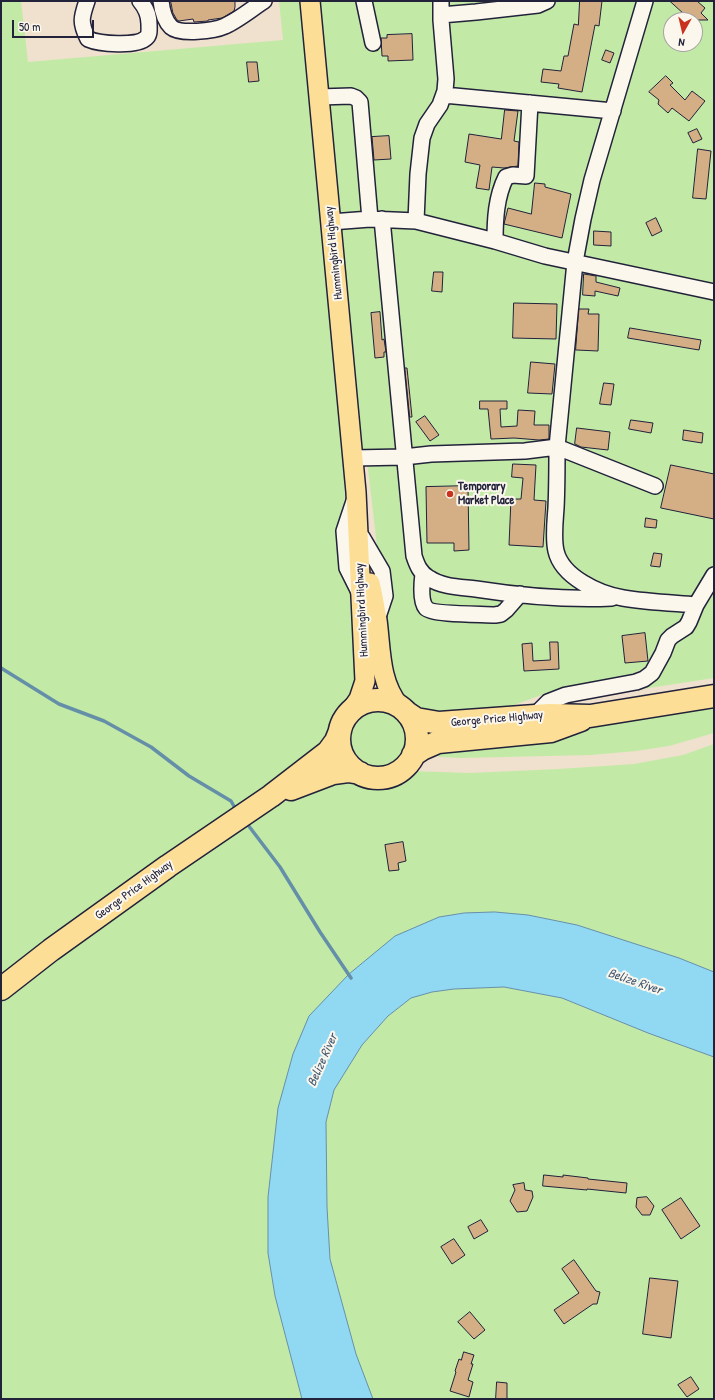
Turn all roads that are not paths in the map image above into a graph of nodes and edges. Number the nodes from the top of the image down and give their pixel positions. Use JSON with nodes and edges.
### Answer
{"nodes":[{"id":1,"x":87,"y":1,"type":"edge"},
{"id":2,"x":140,"y":1,"type":"edge"},
{"id":3,"x":161,"y":1,"type":"edge"},
{"id":4,"x":264,"y":1,"type":"edge"},
{"id":5,"x":310,"y":1,"type":"edge"},
{"id":6,"x":364,"y":1,"type":"edge"},
{"id":7,"x":547,"y":1,"type":"edge"},
{"id":8,"x":646,"y":1,"type":"edge"},
{"id":9,"x":441,"y":8,"type":"edge"},
{"id":10,"x":373,"y":43,"type":"dead end"},
{"id":11,"x":444,"y":95,"type":"junction"},
{"id":12,"x":319,"y":97,"type":"junction"},
{"id":13,"x":530,"y":103,"type":"junction"},
{"id":14,"x":613,"y":111,"type":"junction"},
{"id":15,"x":376,"y":219,"type":"junction"},
{"id":16,"x":416,"y":221,"type":"junction"},
{"id":17,"x":331,"y":222,"type":"junction"},
{"id":18,"x":495,"y":241,"type":"junction"},
{"id":19,"x":575,"y":262,"type":"junction"},
{"id":20,"x":714,"y":292,"type":"edge"},
{"id":21,"x":557,"y":447,"type":"junction"},
{"id":22,"x":404,"y":457,"type":"junction"},
{"id":23,"x":353,"y":458,"type":"junction"},
{"id":24,"x":655,"y":486,"type":"dead end"},
{"id":25,"x":357,"y":498,"type":"junction"},
{"id":26,"x":423,"y":574,"type":"junction"},
{"id":27,"x":714,"y":575,"type":"edge"},
{"id":28,"x":520,"y":594,"type":"junction"},
{"id":29,"x":622,"y":598,"type":"junction"},
{"id":30,"x":696,"y":605,"type":"junction"},
{"id":31,"x":710,"y":697,"type":"edge"},
{"id":32,"x":403,"y":709,"type":"junction"},
{"id":33,"x":350,"y":712,"type":"junction"},
{"id":34,"x":534,"y":716,"type":"junction"},
{"id":35,"x":590,"y":716,"type":"junction"},
{"id":36,"x":340,"y":732,"type":"junction"},
{"id":37,"x":413,"y":755,"type":"junction"},
{"id":38,"x":360,"y":773,"type":"junction"},
{"id":39,"x":271,"y":796,"type":"junction"},
{"id":40,"x":1,"y":990,"type":"edge"}],
"edges":[{"from":1,"to":2,"type":"street"},
{"from":3,"to":4,"type":"street"},
{"from":5,"to":12,"type":"main road","name":"Hummingbird Highway"},
{"from":6,"to":10,"type":"street"},
{"from":7,"to":9,"type":"street"},
{"from":8,"to":14,"type":"street"},
{"from":9,"to":11,"type":"street"},
{"from":11,"to":13,"type":"street"},
{"from":11,"to":16,"type":"street"},
{"from":12,"to":15,"type":"street"},
{"from":12,"to":17,"type":"main road","name":"Hummingbird Highway"},
{"from":13,"to":14,"type":"street"},
{"from":13,"to":18,"type":"street"},
{"from":14,"to":19,"type":"street"},
{"from":15,"to":16,"type":"street"},
{"from":15,"to":17,"type":"street"},
{"from":15,"to":22,"type":"street"},
{"from":16,"to":18,"type":"street"},
{"from":17,"to":23,"type":"main road","name":"Hummingbird Highway"},
{"from":18,"to":19,"type":"street"},
{"from":19,"to":20,"type":"street"},
{"from":19,"to":21,"type":"street"},
{"from":21,"to":22,"type":"street"},
{"from":21,"to":24,"type":"street"},
{"from":21,"to":29,"type":"street"},
{"from":22,"to":23,"type":"street"},
{"from":22,"to":26,"type":"street"},
{"from":23,"to":25,"type":"main road","name":"Hummingbird Highway"},
{"from":25,"to":32,"type":"main road","name":"Hummingbird Highway"},
{"from":25,"to":33,"type":"main road","name":"Hummingbird Highway"},
{"from":26,"to":28,"type":"street"},
{"from":26,"to":28,"type":"street"},
{"from":27,"to":30,"type":"street"},
{"from":28,"to":29,"type":"street"},
{"from":29,"to":30,"type":"street"},
{"from":30,"to":34,"type":"street"},
{"from":31,"to":35,"type":"highway","name":"George Price Highway"},
{"from":32,"to":33,"type":"highway"},
{"from":32,"to":34,"type":"highway","name":"George Price Highway"},
{"from":32,"to":37,"type":"highway"},
{"from":33,"to":36,"type":"highway"},
{"from":34,"to":35,"type":"highway","name":"George Price Highway"},
{"from":35,"to":37,"type":"highway","name":"George Price Highway"},
{"from":36,"to":38,"type":"highway"},
{"from":36,"to":39,"type":"highway","name":"George Price Highway"},
{"from":37,"to":38,"type":"highway"},
{"from":38,"to":39,"type":"highway","name":"George Price Highway"},
{"from":39,"to":40,"type":"highway","name":"George Price Highway"}]}
